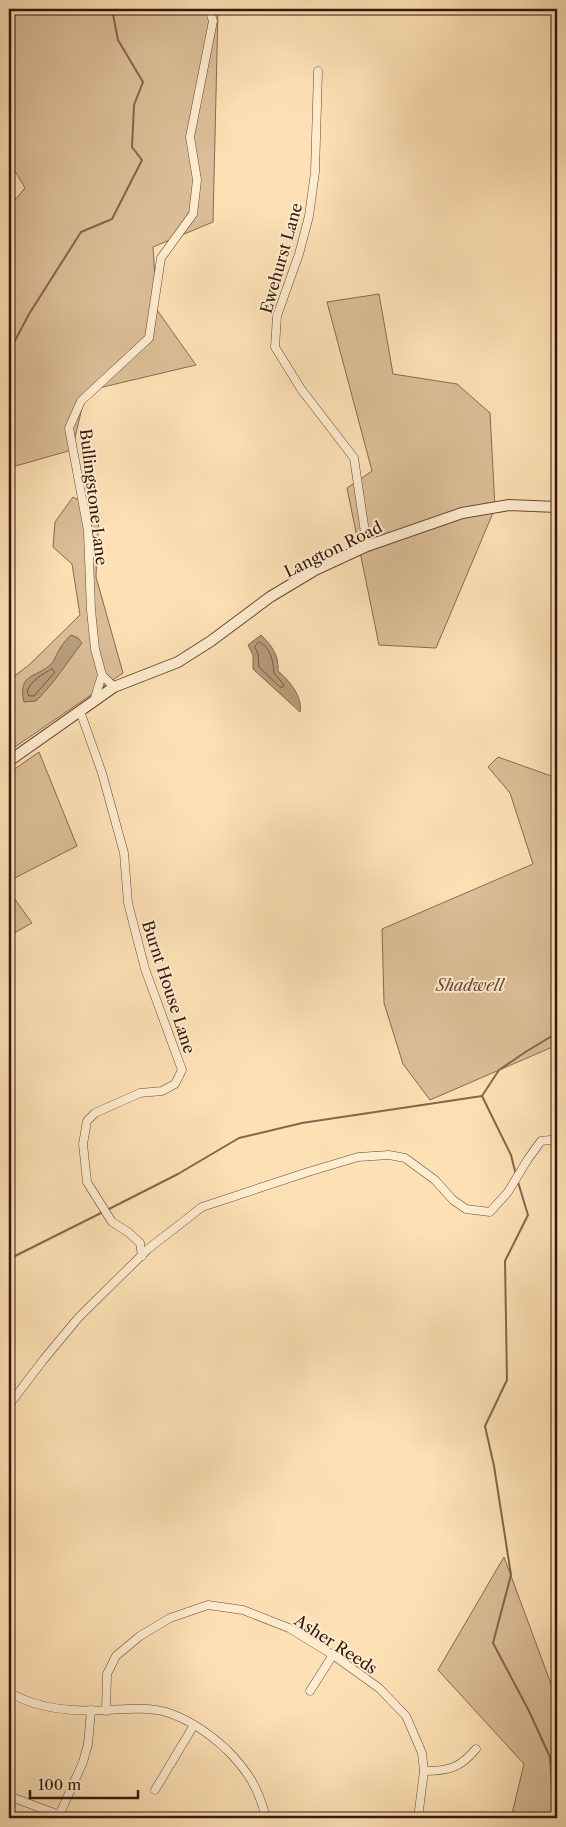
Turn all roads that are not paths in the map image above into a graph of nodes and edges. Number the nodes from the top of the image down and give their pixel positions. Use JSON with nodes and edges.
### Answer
{"nodes":[{"id":1,"x":209,"y":9,"type":"edge"},
{"id":2,"x":318,"y":71,"type":"dead end"},
{"id":3,"x":557,"y":507,"type":"edge"},
{"id":4,"x":367,"y":546,"type":"junction"},
{"id":5,"x":102,"y":675,"type":"junction"},
{"id":6,"x":114,"y":687,"type":"junction"},
{"id":7,"x":94,"y":701,"type":"junction"},
{"id":8,"x":80,"y":711,"type":"junction"},
{"id":9,"x":9,"y":762,"type":"edge"},
{"id":10,"x":557,"y":1143,"type":"edge"},
{"id":11,"x":557,"y":1184,"type":"edge"},
{"id":12,"x":557,"y":1221,"type":"edge"},
{"id":13,"x":142,"y":1256,"type":"junction"},
{"id":14,"x":9,"y":1404,"type":"edge"},
{"id":15,"x":333,"y":1655,"type":"junction"},
{"id":16,"x":310,"y":1691,"type":"dead end"},
{"id":17,"x":9,"y":1692,"type":"edge"},
{"id":18,"x":91,"y":1710,"type":"junction"},
{"id":19,"x":106,"y":1710,"type":"junction"},
{"id":20,"x":194,"y":1724,"type":"junction"},
{"id":21,"x":476,"y":1750,"type":"dead end"},
{"id":22,"x":424,"y":1771,"type":"junction"},
{"id":23,"x":155,"y":1790,"type":"dead end"},
{"id":24,"x":9,"y":1796,"type":"edge"},
{"id":25,"x":59,"y":1817,"type":"edge"},
{"id":26,"x":266,"y":1818,"type":"edge"},
{"id":27,"x":418,"y":1818,"type":"edge"}],
"edges":[{"from":1,"to":5,"type":"street","name":"Bullingstone Lane"},
{"from":2,"to":4,"type":"street","name":"Ewehurst Lane"},
{"from":3,"to":4,"type":"street","name":"Langton Road"},
{"from":4,"to":6,"type":"street","name":"Langton Road"},
{"from":5,"to":6,"type":"street","name":"Bullingstone Lane"},
{"from":5,"to":7,"type":"street"},
{"from":6,"to":7,"type":"street","name":"Langton Road"},
{"from":7,"to":8,"type":"street","name":"Langton Road"},
{"from":8,"to":9,"type":"street","name":"Langton Road"},
{"from":8,"to":13,"type":"street","name":"Burnt House Lane"},
{"from":10,"to":13,"type":"street"},
{"from":11,"to":12,"type":"street"},
{"from":13,"to":14,"type":"street"},
{"from":15,"to":16,"type":"street"},
{"from":15,"to":19,"type":"street","name":"Asher Reeds"},
{"from":15,"to":22,"type":"street","name":"Asher Reeds"},
{"from":17,"to":18,"type":"street"},
{"from":18,"to":19,"type":"street"},
{"from":18,"to":25,"type":"street"},
{"from":19,"to":20,"type":"street"},
{"from":20,"to":23,"type":"street"},
{"from":20,"to":26,"type":"street"},
{"from":21,"to":22,"type":"street"},
{"from":22,"to":27,"type":"street","name":"Asher Reeds"},
{"from":24,"to":25,"type":"street"}]}
